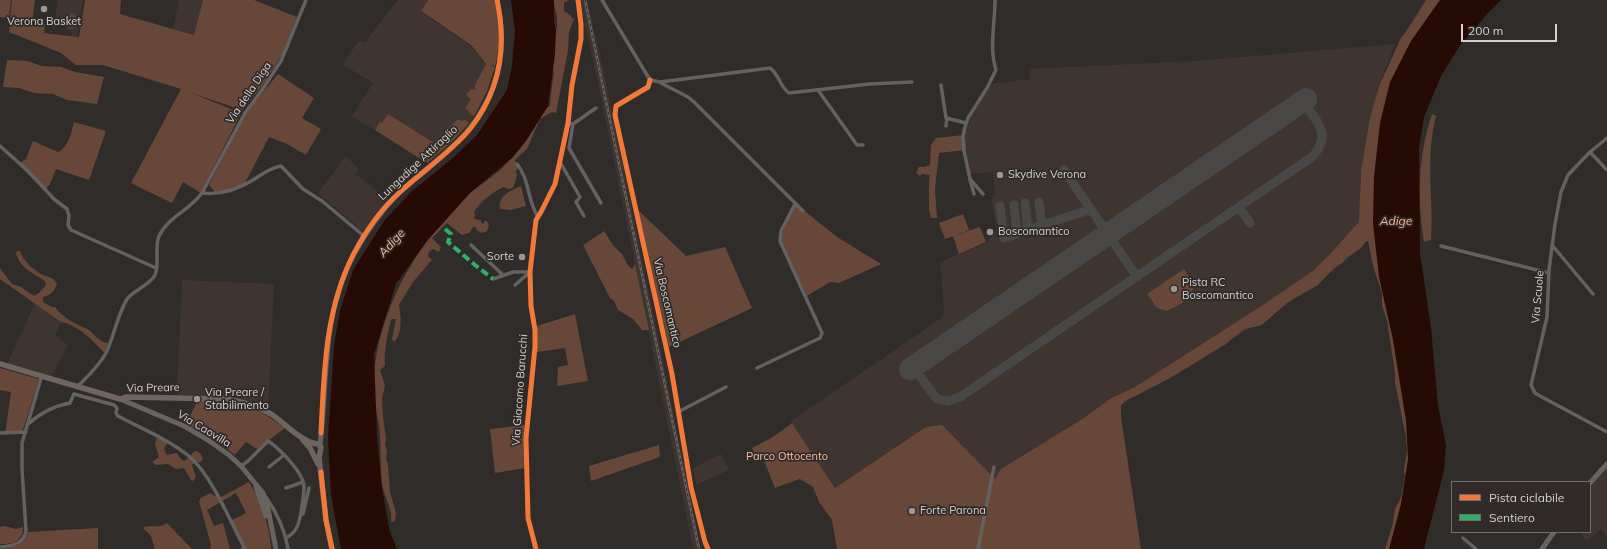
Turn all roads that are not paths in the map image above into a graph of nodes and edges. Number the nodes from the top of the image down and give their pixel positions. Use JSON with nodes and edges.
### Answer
{"nodes":[{"id":1,"x":306,"y":0,"type":"edge"},
{"id":2,"x":497,"y":0,"type":"edge"},
{"id":3,"x":578,"y":0,"type":"edge"},
{"id":4,"x":602,"y":0,"type":"edge"},
{"id":5,"x":995,"y":0,"type":"edge"},
{"id":6,"x":650,"y":80,"type":"junction"},
{"id":7,"x":660,"y":82,"type":"junction"},
{"id":8,"x":912,"y":82,"type":"dead end"},
{"id":9,"x":941,"y":85,"type":"dead end"},
{"id":10,"x":818,"y":90,"type":"junction"},
{"id":11,"x":596,"y":108,"type":"dead end"},
{"id":12,"x":947,"y":118,"type":"junction"},
{"id":13,"x":570,"y":123,"type":"junction"},
{"id":14,"x":966,"y":123,"type":"junction"},
{"id":15,"x":946,"y":126,"type":"dead end"},
{"id":16,"x":1607,"y":138,"type":"edge"},
{"id":17,"x":863,"y":145,"type":"dead end"},
{"id":18,"x":0,"y":146,"type":"edge"},
{"id":19,"x":1590,"y":152,"type":"junction"},
{"id":20,"x":560,"y":162,"type":"junction"},
{"id":21,"x":517,"y":164,"type":"dead end"},
{"id":22,"x":1607,"y":170,"type":"edge"},
{"id":23,"x":970,"y":179,"type":"junction"},
{"id":24,"x":202,"y":193,"type":"junction"},
{"id":25,"x":974,"y":194,"type":"dead end"},
{"id":26,"x":983,"y":194,"type":"dead end"},
{"id":27,"x":601,"y":203,"type":"dead end"},
{"id":28,"x":795,"y":204,"type":"junction"},
{"id":29,"x":803,"y":211,"type":"dead end"},
{"id":30,"x":584,"y":216,"type":"dead end"},
{"id":31,"x":538,"y":217,"type":"junction"},
{"id":32,"x":364,"y":236,"type":"junction"},
{"id":33,"x":471,"y":245,"type":"dead end"},
{"id":34,"x":1552,"y":245,"type":"junction"},
{"id":35,"x":1441,"y":246,"type":"dead end"},
{"id":36,"x":156,"y":268,"type":"junction"},
{"id":37,"x":530,"y":272,"type":"junction"},
{"id":38,"x":1549,"y":273,"type":"junction"},
{"id":39,"x":502,"y":275,"type":"junction"},
{"id":40,"x":493,"y":279,"type":"dead end"},
{"id":41,"x":515,"y":285,"type":"dead end"},
{"id":42,"x":1593,"y":294,"type":"dead end"},
{"id":43,"x":0,"y":364,"type":"edge"},
{"id":44,"x":756,"y":368,"type":"dead end"},
{"id":45,"x":42,"y":376,"type":"junction"},
{"id":46,"x":78,"y":386,"type":"junction"},
{"id":47,"x":726,"y":387,"type":"dead end"},
{"id":48,"x":120,"y":399,"type":"junction"},
{"id":49,"x":678,"y":412,"type":"junction"},
{"id":50,"x":27,"y":425,"type":"junction"},
{"id":51,"x":26,"y":432,"type":"junction"},
{"id":52,"x":1607,"y":432,"type":"edge"},
{"id":53,"x":0,"y":433,"type":"edge"},
{"id":54,"x":315,"y":448,"type":"junction"},
{"id":55,"x":284,"y":455,"type":"junction"},
{"id":56,"x":1607,"y":464,"type":"edge"},
{"id":57,"x":241,"y":466,"type":"junction"},
{"id":58,"x":269,"y":467,"type":"dead end"},
{"id":59,"x":994,"y":467,"type":"dead end"},
{"id":60,"x":253,"y":481,"type":"junction"},
{"id":61,"x":304,"y":482,"type":"junction"},
{"id":62,"x":1591,"y":482,"type":"edge"},
{"id":63,"x":286,"y":488,"type":"dead end"},
{"id":64,"x":309,"y":488,"type":"dead end"},
{"id":65,"x":263,"y":493,"type":"junction"},
{"id":66,"x":278,"y":516,"type":"junction"},
{"id":67,"x":300,"y":518,"type":"junction"},
{"id":68,"x":269,"y":520,"type":"junction"},
{"id":69,"x":1553,"y":533,"type":"edge"},
{"id":70,"x":286,"y":538,"type":"junction"},
{"id":71,"x":1463,"y":538,"type":"dead end"},
{"id":72,"x":0,"y":547,"type":"edge"},
{"id":73,"x":276,"y":548,"type":"edge"},
{"id":74,"x":245,"y":549,"type":"edge"},
{"id":75,"x":288,"y":549,"type":"edge"},
{"id":76,"x":332,"y":549,"type":"edge"},
{"id":77,"x":536,"y":549,"type":"edge"},
{"id":78,"x":708,"y":549,"type":"edge"},
{"id":79,"x":978,"y":549,"type":"edge"},
{"id":80,"x":1476,"y":549,"type":"edge"},
{"id":81,"x":1542,"y":549,"type":"edge"}],
"edges":[{"from":1,"to":24,"type":"street","name":"Via della Diga"},
{"from":2,"to":32,"type":"street","name":"Lungadige Attiraglio"},
{"from":3,"to":13,"type":"street","name":"Via Giacomo Barucchi"},
{"from":4,"to":6,"type":"street"},
{"from":5,"to":14,"type":"street"},
{"from":6,"to":7,"type":"street"},
{"from":6,"to":49,"type":"street","name":"Via Boscomantico"},
{"from":7,"to":10,"type":"street"},
{"from":7,"to":28,"type":"street"},
{"from":8,"to":10,"type":"street"},
{"from":9,"to":12,"type":"street"},
{"from":10,"to":17,"type":"street"},
{"from":11,"to":13,"type":"street"},
{"from":12,"to":14,"type":"street"},
{"from":12,"to":15,"type":"street"},
{"from":13,"to":20,"type":"street","name":"Via Giacomo Barucchi"},
{"from":13,"to":27,"type":"street","name":"Via Giacomo Barucchi"},
{"from":14,"to":23,"type":"street"},
{"from":16,"to":19,"type":"street","name":"Via Scuole"},
{"from":18,"to":36,"type":"street"},
{"from":19,"to":22,"type":"street"},
{"from":19,"to":34,"type":"street","name":"Via Scuole"},
{"from":20,"to":30,"type":"street"},
{"from":20,"to":31,"type":"street","name":"Via Giacomo Barucchi"},
{"from":21,"to":31,"type":"street"},
{"from":23,"to":25,"type":"street"},
{"from":23,"to":26,"type":"street"},
{"from":24,"to":32,"type":"street"},
{"from":24,"to":36,"type":"street","name":"Via della Diga"},
{"from":28,"to":29,"type":"street"},
{"from":28,"to":44,"type":"street"},
{"from":31,"to":37,"type":"street","name":"Via Giacomo Barucchi"},
{"from":32,"to":54,"type":"street","name":"Lungadige Attiraglio"},
{"from":33,"to":39,"type":"street"},
{"from":34,"to":38,"type":"street","name":"Via Scuole"},
{"from":34,"to":42,"type":"street"},
{"from":35,"to":38,"type":"street"},
{"from":36,"to":46,"type":"street","name":"Via della Diga"},
{"from":37,"to":39,"type":"street"},
{"from":37,"to":41,"type":"street"},
{"from":37,"to":77,"type":"street","name":"Via Giacomo Barucchi"},
{"from":38,"to":52,"type":"street","name":"Via Scuole"},
{"from":39,"to":40,"type":"street"},
{"from":43,"to":45,"type":"main road","name":"Via Preare"},
{"from":45,"to":46,"type":"main road","name":"Via Preare"},
{"from":45,"to":50,"type":"street"},
{"from":46,"to":48,"type":"main road","name":"Via Preare"},
{"from":47,"to":49,"type":"street"},
{"from":48,"to":54,"type":"main road","name":"Via Preare"},
{"from":48,"to":57,"type":"street","name":"Via Caovilla"},
{"from":49,"to":78,"type":"street","name":"Via Boscomantico"},
{"from":50,"to":51,"type":"street"},
{"from":50,"to":74,"type":"street"},
{"from":51,"to":53,"type":"street"},
{"from":51,"to":72,"type":"street"},
{"from":54,"to":76,"type":"main road","name":"Lungadige Attiraglio"},
{"from":55,"to":57,"type":"street"},
{"from":55,"to":58,"type":"street"},
{"from":55,"to":61,"type":"street"},
{"from":56,"to":62,"type":"street"},
{"from":57,"to":60,"type":"street","name":"Via Caovilla"},
{"from":59,"to":79,"type":"street"},
{"from":60,"to":65,"type":"street","name":"Via Caovilla"},
{"from":60,"to":73,"type":"street"},
{"from":61,"to":63,"type":"street"},
{"from":61,"to":67,"type":"street"},
{"from":64,"to":67,"type":"street"},
{"from":65,"to":66,"type":"street","name":"Via Caovilla"},
{"from":65,"to":68,"type":"street"},
{"from":66,"to":68,"type":"street"},
{"from":66,"to":70,"type":"street","name":"Via Caovilla"},
{"from":67,"to":70,"type":"street"},
{"from":68,"to":73,"type":"street"},
{"from":69,"to":81,"type":"street"},
{"from":70,"to":75,"type":"street","name":"Via Caovilla"},
{"from":71,"to":80,"type":"street"}]}
